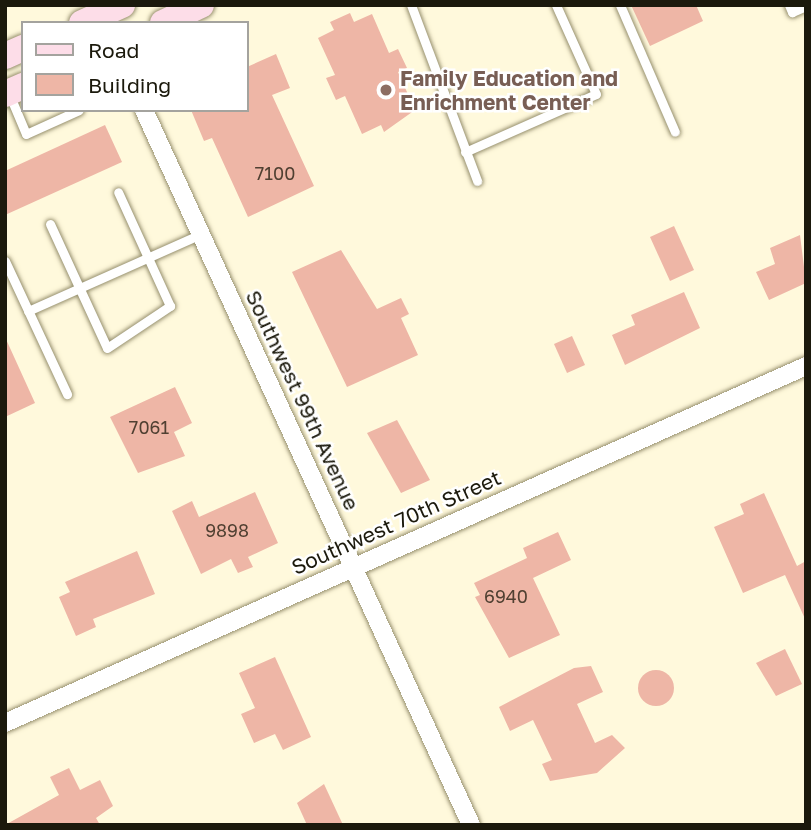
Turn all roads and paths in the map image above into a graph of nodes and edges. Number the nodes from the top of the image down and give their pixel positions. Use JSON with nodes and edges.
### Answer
{"nodes":[{"id":1,"x":201,"y":5,"type":"edge"},
{"id":2,"x":411,"y":5,"type":"edge"},
{"id":3,"x":556,"y":5,"type":"edge"},
{"id":4,"x":620,"y":5,"type":"edge"},
{"id":5,"x":789,"y":5,"type":"edge"},
{"id":6,"x":806,"y":6,"type":"edge"},
{"id":7,"x":167,"y":21,"type":"edge"},
{"id":8,"x":21,"y":49,"type":"edge"},
{"id":9,"x":5,"y":56,"type":"edge"},
{"id":10,"x":12,"y":91,"type":"edge"},
{"id":11,"x":75,"y":112,"type":"edge"},
{"id":12,"x":145,"y":112,"type":"edge"},
{"id":13,"x":675,"y":132,"type":"dead end"},
{"id":14,"x":466,"y":152,"type":"junction"},
{"id":15,"x":477,"y":181,"type":"dead end"},
{"id":16,"x":118,"y":192,"type":"dead end"},
{"id":17,"x":50,"y":223,"type":"dead end"},
{"id":18,"x":201,"y":234,"type":"junction"},
{"id":19,"x":148,"y":258,"type":"junction"},
{"id":20,"x":5,"y":261,"type":"edge"},
{"id":21,"x":79,"y":289,"type":"junction"},
{"id":22,"x":28,"y":311,"type":"junction"},
{"id":23,"x":806,"y":366,"type":"edge"},
{"id":24,"x":67,"y":394,"type":"dead end"},
{"id":25,"x":355,"y":565,"type":"junction"},
{"id":26,"x":5,"y":723,"type":"edge"},
{"id":27,"x":471,"y":825,"type":"edge"}],
"edges":[{"from":1,"to":7,"type":"main road"},
{"from":2,"to":14,"type":"lane"},
{"from":3,"to":14,"type":"lane"},
{"from":4,"to":13,"type":"lane"},
{"from":5,"to":6,"type":"lane"},
{"from":8,"to":9,"type":"main road"},
{"from":10,"to":11,"type":"lane"},
{"from":12,"to":18,"type":"street","name":"Southwest 99th Avenue"},
{"from":14,"to":15,"type":"lane"},
{"from":16,"to":19,"type":"lane"},
{"from":17,"to":21,"type":"lane"},
{"from":18,"to":19,"type":"lane"},
{"from":18,"to":25,"type":"street","name":"Southwest 99th Avenue"},
{"from":19,"to":21,"type":"lane"},
{"from":19,"to":21,"type":"lane"},
{"from":20,"to":22,"type":"lane"},
{"from":21,"to":22,"type":"lane"},
{"from":22,"to":24,"type":"lane"},
{"from":23,"to":25,"type":"street","name":"Southwest 70th Street"},
{"from":25,"to":26,"type":"street","name":"Southwest 70th Street"},
{"from":25,"to":27,"type":"street","name":"Southwest 99th Avenue"}]}
